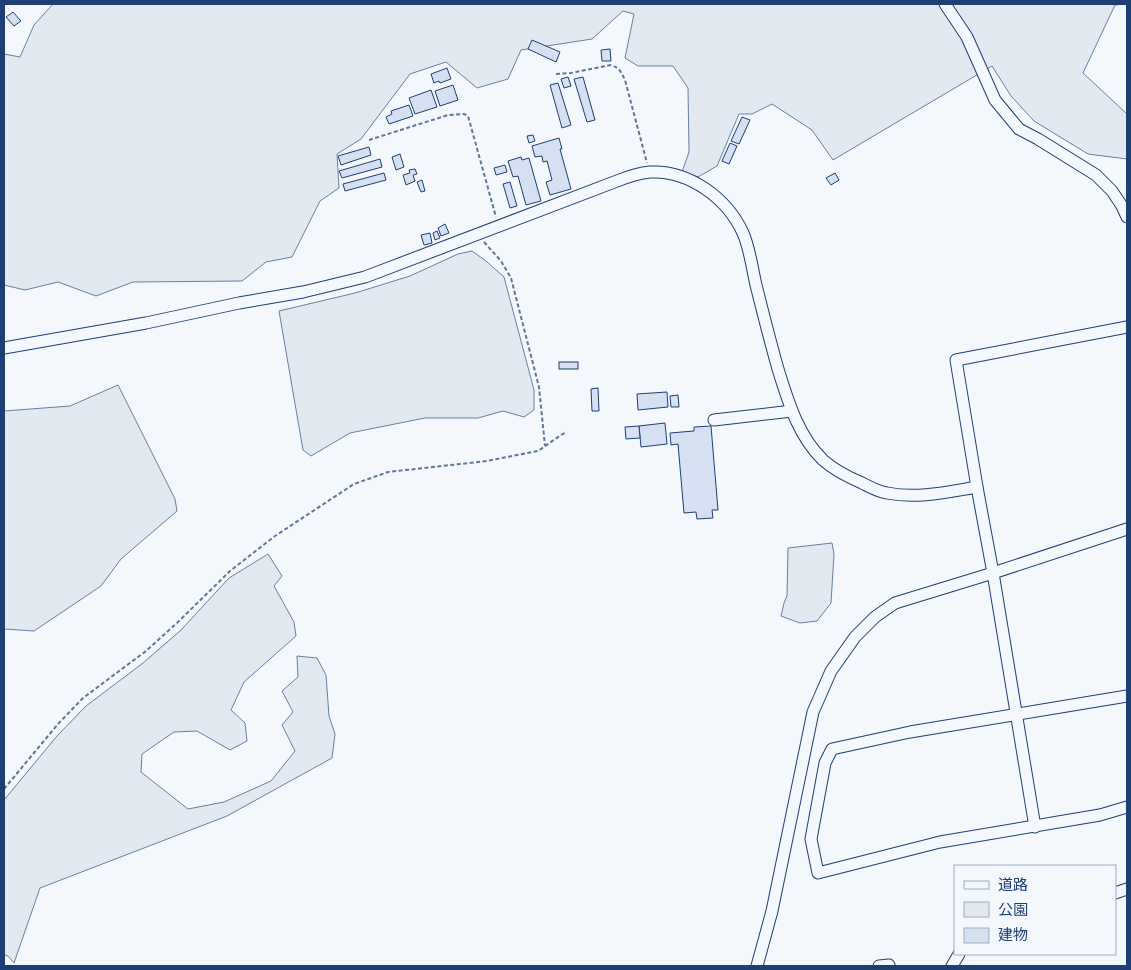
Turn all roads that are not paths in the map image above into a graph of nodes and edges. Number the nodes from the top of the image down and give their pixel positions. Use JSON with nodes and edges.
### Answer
{"nodes":[{"id":1,"x":945,"y":4,"type":"edge"},
{"id":2,"x":1127,"y":216,"type":"edge"},
{"id":3,"x":1127,"y":327,"type":"edge"},
{"id":4,"x":4,"y":348,"type":"edge"},
{"id":5,"x":792,"y":411,"type":"junction"},
{"id":6,"x":714,"y":420,"type":"dead end"},
{"id":7,"x":977,"y":487,"type":"junction"},
{"id":8,"x":1127,"y":529,"type":"edge"},
{"id":9,"x":994,"y":573,"type":"junction"},
{"id":10,"x":1127,"y":696,"type":"edge"},
{"id":11,"x":1017,"y":714,"type":"junction"},
{"id":12,"x":1127,"y":807,"type":"edge"},
{"id":13,"x":1034,"y":826,"type":"junction"},
{"id":14,"x":958,"y":955,"type":"edge"},
{"id":15,"x":757,"y":966,"type":"edge"},
{"id":16,"x":879,"y":966,"type":"edge"},
{"id":17,"x":889,"y":966,"type":"edge"},
{"id":18,"x":952,"y":966,"type":"edge"}],
"edges":[{"from":1,"to":2,"type":"street"},
{"from":3,"to":7,"type":"street"},
{"from":4,"to":5,"type":"street"},
{"from":5,"to":6,"type":"street"},
{"from":5,"to":7,"type":"street"},
{"from":7,"to":9,"type":"street"},
{"from":8,"to":9,"type":"street"},
{"from":9,"to":11,"type":"street"},
{"from":9,"to":15,"type":"street"},
{"from":10,"to":11,"type":"street"},
{"from":11,"to":13,"type":"street"},
{"from":11,"to":13,"type":"street"},
{"from":12,"to":13,"type":"street"},
{"from":14,"to":18,"type":"street"},
{"from":16,"to":17,"type":"street"}]}
